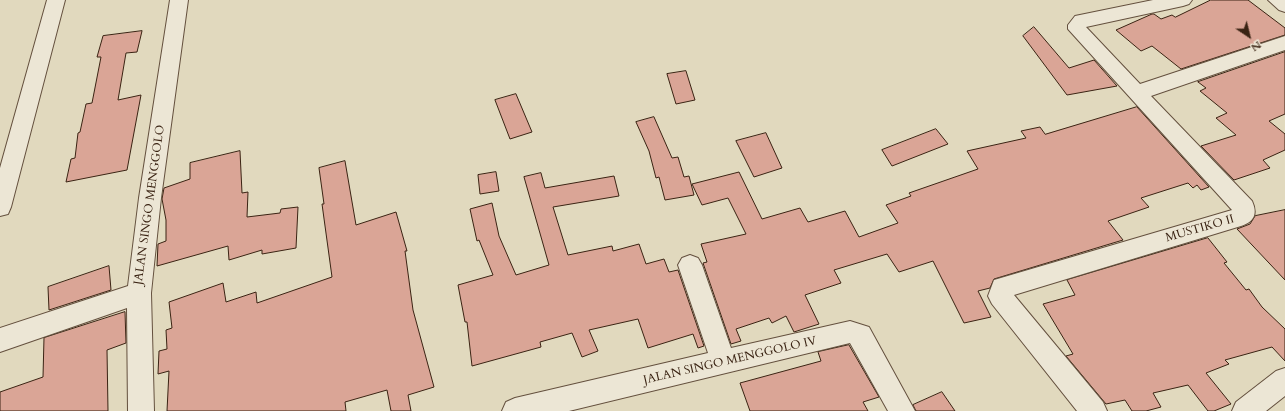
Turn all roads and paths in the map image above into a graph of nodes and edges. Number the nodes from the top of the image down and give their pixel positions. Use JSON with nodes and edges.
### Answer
{"nodes":[{"id":1,"x":56,"y":0,"type":"edge"},
{"id":2,"x":179,"y":0,"type":"edge"},
{"id":3,"x":1183,"y":0,"type":"edge"},
{"id":4,"x":1277,"y":0,"type":"edge"},
{"id":5,"x":1285,"y":6,"type":"edge"},
{"id":6,"x":1285,"y":43,"type":"edge"},
{"id":7,"x":1136,"y":93,"type":"junction"},
{"id":8,"x":0,"y":207,"type":"edge"},
{"id":9,"x":690,"y":265,"type":"dead end"},
{"id":10,"x":139,"y":293,"type":"junction"},
{"id":11,"x":0,"y":340,"type":"edge"},
{"id":12,"x":724,"y":363,"type":"junction"},
{"id":13,"x":1285,"y":380,"type":"edge"},
{"id":14,"x":141,"y":411,"type":"edge"},
{"id":15,"x":515,"y":411,"type":"edge"},
{"id":16,"x":902,"y":411,"type":"edge"},
{"id":17,"x":1094,"y":411,"type":"edge"},
{"id":18,"x":1245,"y":411,"type":"edge"}],
"edges":[{"from":1,"to":8,"type":"street"},
{"from":2,"to":10,"type":"street","name":"JALAN SINGO MENGGOLO"},
{"from":3,"to":7,"type":"street","name":"MUSTIKO II"},
{"from":4,"to":5,"type":"street"},
{"from":6,"to":7,"type":"street"},
{"from":7,"to":17,"type":"street","name":"MUSTIKO II"},
{"from":9,"to":12,"type":"street"},
{"from":10,"to":11,"type":"street"},
{"from":10,"to":14,"type":"street","name":"JALAN SINGO MENGGOLO"},
{"from":12,"to":15,"type":"street","name":"JALAN SINGO MENGGOLO IV"},
{"from":12,"to":16,"type":"street","name":"JALAN SINGO MENGGOLO IV"},
{"from":13,"to":18,"type":"street"}]}
